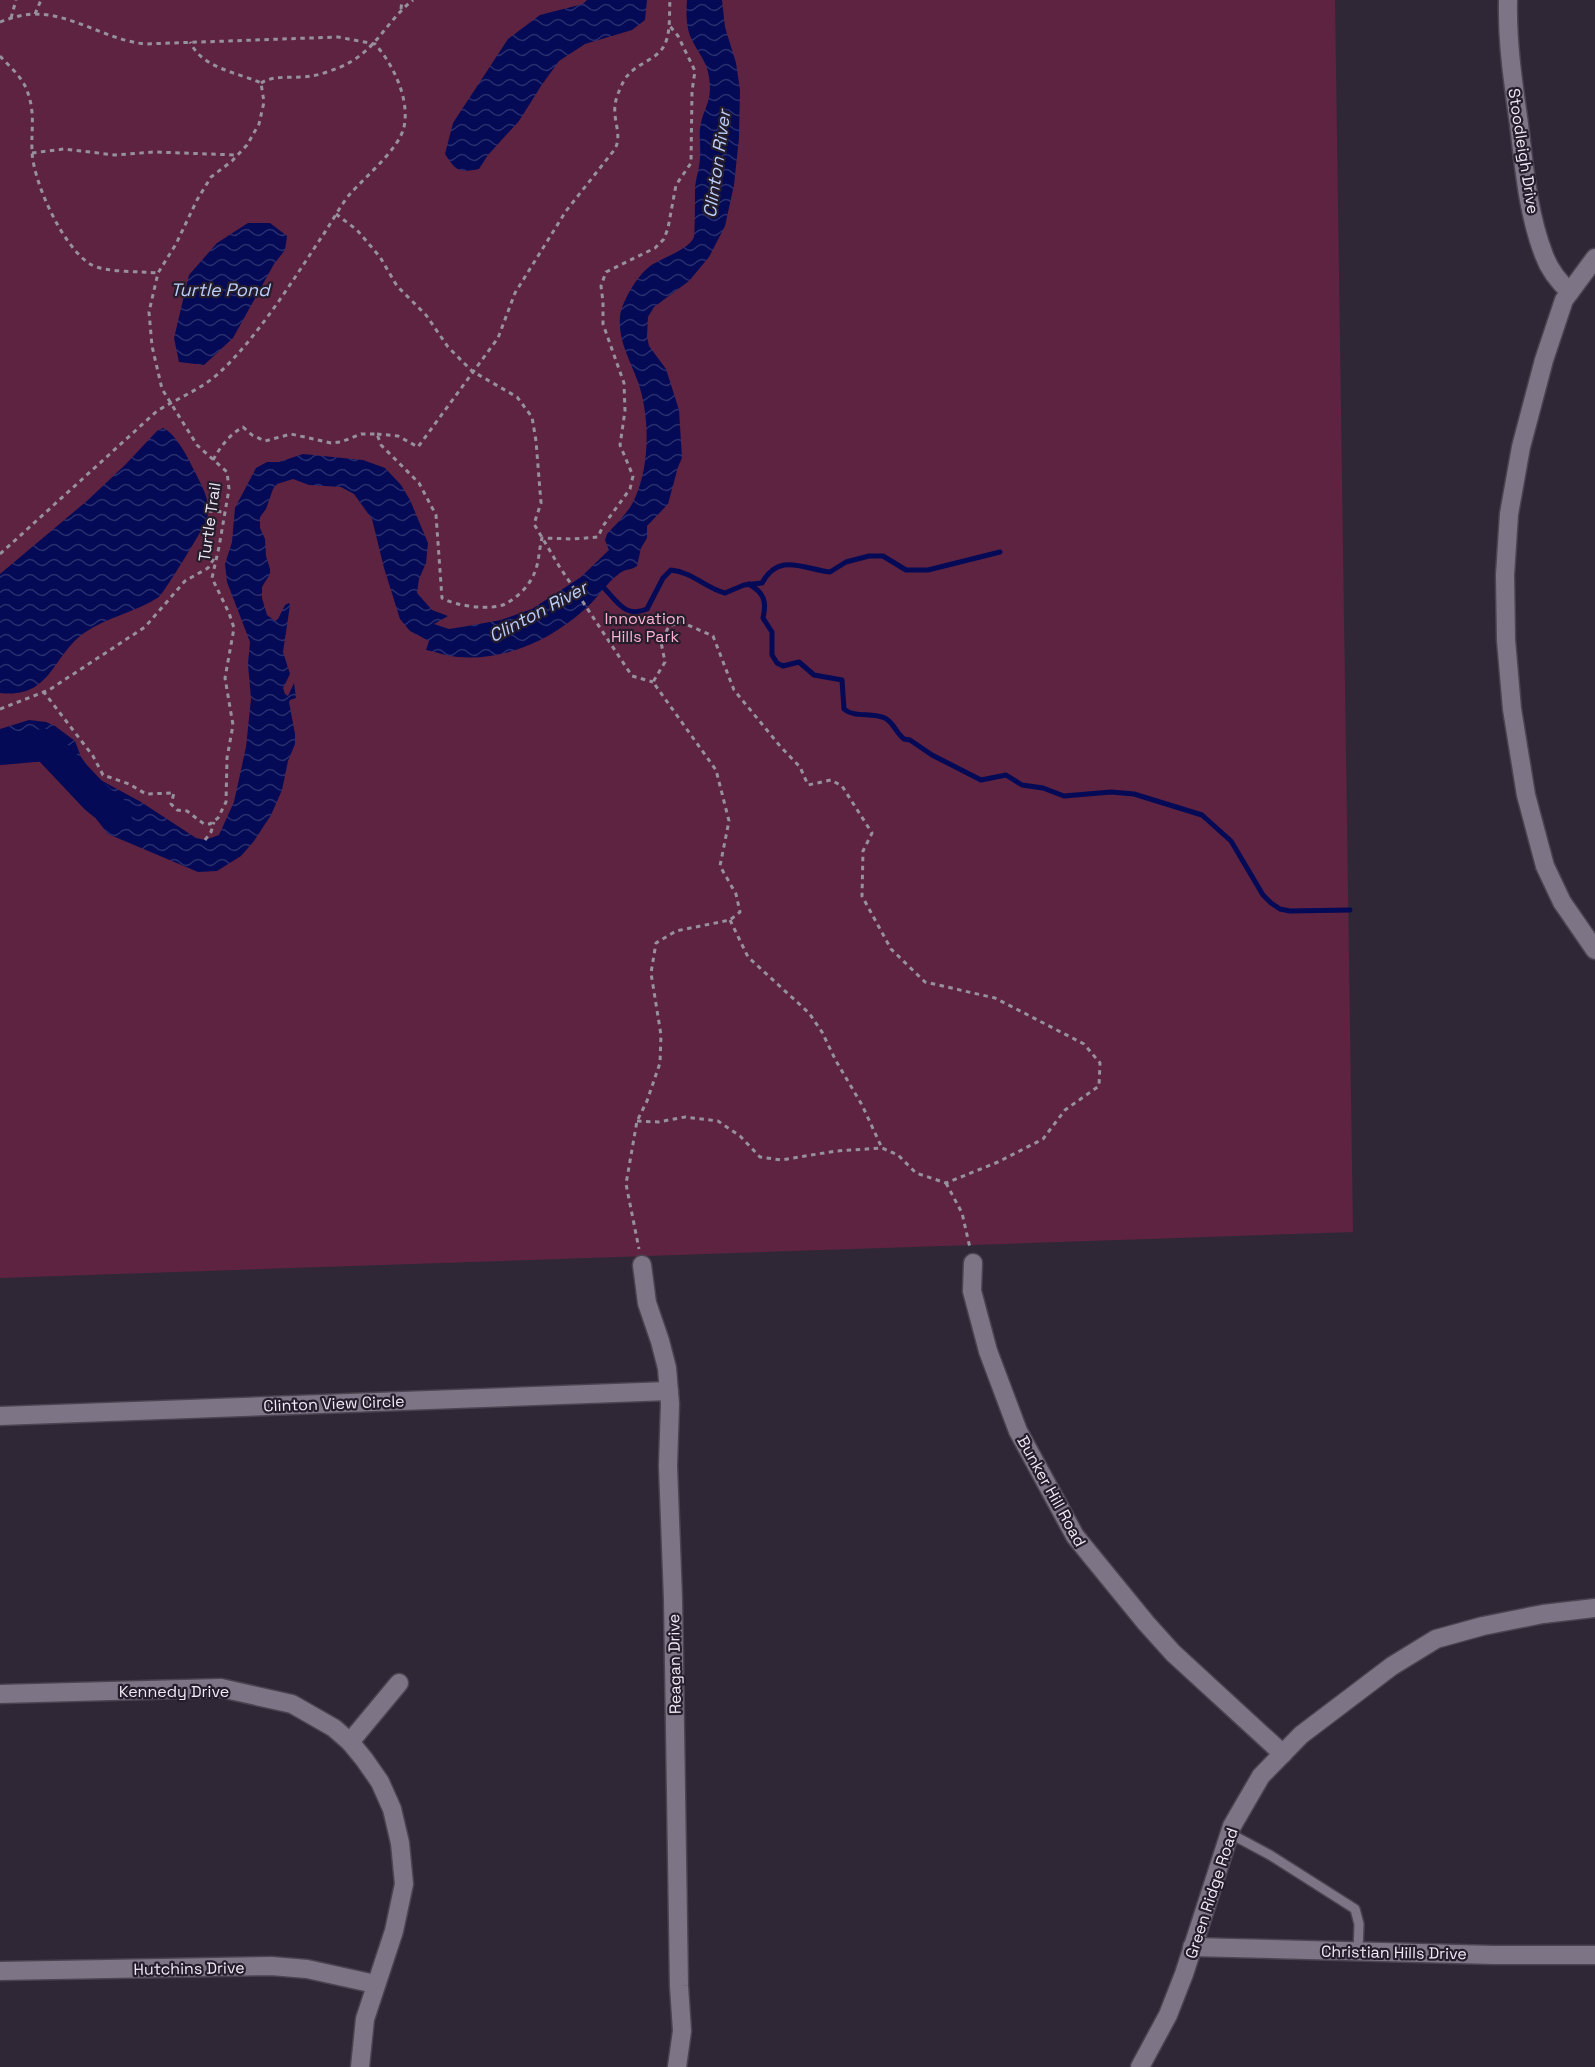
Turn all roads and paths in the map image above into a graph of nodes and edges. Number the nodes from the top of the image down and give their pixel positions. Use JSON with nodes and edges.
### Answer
{"nodes":[{"id":1,"x":16,"y":0,"type":"edge"},
{"id":2,"x":41,"y":0,"type":"edge"},
{"id":3,"x":402,"y":0,"type":"edge"},
{"id":4,"x":413,"y":0,"type":"edge"},
{"id":5,"x":670,"y":0,"type":"edge"},
{"id":6,"x":1508,"y":0,"type":"edge"},
{"id":7,"x":401,"y":9,"type":"junction"},
{"id":8,"x":35,"y":14,"type":"junction"},
{"id":9,"x":11,"y":18,"type":"junction"},
{"id":10,"x":0,"y":22,"type":"edge"},
{"id":11,"x":669,"y":25,"type":"junction"},
{"id":12,"x":190,"y":42,"type":"junction"},
{"id":13,"x":375,"y":44,"type":"junction"},
{"id":14,"x":0,"y":56,"type":"edge"},
{"id":15,"x":261,"y":82,"type":"junction"},
{"id":16,"x":32,"y":153,"type":"junction"},
{"id":17,"x":237,"y":155,"type":"junction"},
{"id":18,"x":336,"y":214,"type":"junction"},
{"id":19,"x":1595,"y":258,"type":"edge"},
{"id":20,"x":158,"y":273,"type":"junction"},
{"id":21,"x":1570,"y":292,"type":"junction"},
{"id":22,"x":472,"y":371,"type":"junction"},
{"id":23,"x":171,"y":403,"type":"junction"},
{"id":24,"x":377,"y":434,"type":"junction"},
{"id":25,"x":213,"y":460,"type":"junction"},
{"id":26,"x":208,"y":511,"type":"dead end"},
{"id":27,"x":224,"y":512,"type":"junction"},
{"id":28,"x":542,"y":538,"type":"junction"},
{"id":29,"x":218,"y":553,"type":"junction"},
{"id":30,"x":0,"y":554,"type":"edge"},
{"id":31,"x":653,"y":682,"type":"junction"},
{"id":32,"x":42,"y":691,"type":"junction"},
{"id":33,"x":0,"y":709,"type":"edge"},
{"id":34,"x":214,"y":822,"type":"junction"},
{"id":35,"x":205,"y":840,"type":"dead end"},
{"id":36,"x":730,"y":920,"type":"junction"},
{"id":37,"x":1595,"y":950,"type":"edge"},
{"id":38,"x":637,"y":1121,"type":"junction"},
{"id":39,"x":882,"y":1148,"type":"junction"},
{"id":40,"x":946,"y":1183,"type":"junction"},
{"id":41,"x":973,"y":1263,"type":"joint"},
{"id":42,"x":642,"y":1265,"type":"joint"},
{"id":43,"x":669,"y":1391,"type":"junction"},
{"id":44,"x":0,"y":1416,"type":"edge"},
{"id":45,"x":1595,"y":1608,"type":"edge"},
{"id":46,"x":399,"y":1683,"type":"dead end"},
{"id":47,"x":0,"y":1694,"type":"edge"},
{"id":48,"x":350,"y":1742,"type":"junction"},
{"id":49,"x":1283,"y":1754,"type":"junction"},
{"id":50,"x":1229,"y":1833,"type":"junction"},
{"id":51,"x":1192,"y":1947,"type":"junction"},
{"id":52,"x":1358,"y":1952,"type":"junction"},
{"id":53,"x":1595,"y":1955,"type":"edge"},
{"id":54,"x":0,"y":1971,"type":"edge"},
{"id":55,"x":375,"y":1984,"type":"junction"},
{"id":56,"x":360,"y":2067,"type":"edge"},
{"id":57,"x":677,"y":2067,"type":"edge"},
{"id":58,"x":1140,"y":2067,"type":"edge"}],
"edges":[{"from":1,"to":9,"type":"path"},
{"from":2,"to":8,"type":"path"},
{"from":3,"to":7,"type":"path"},
{"from":4,"to":7,"type":"path"},
{"from":5,"to":11,"type":"path"},
{"from":6,"to":21,"type":"street","name":"Stoodleigh Drive"},
{"from":7,"to":13,"type":"path"},
{"from":8,"to":9,"type":"path"},
{"from":8,"to":12,"type":"path"},
{"from":9,"to":10,"type":"path"},
{"from":11,"to":22,"type":"path"},
{"from":11,"to":28,"type":"path"},
{"from":12,"to":13,"type":"path"},
{"from":12,"to":15,"type":"path"},
{"from":13,"to":15,"type":"path"},
{"from":13,"to":18,"type":"path"},
{"from":14,"to":16,"type":"path"},
{"from":15,"to":17,"type":"path","name":"Turtle Trail"},
{"from":16,"to":17,"type":"path"},
{"from":16,"to":20,"type":"path"},
{"from":17,"to":20,"type":"path","name":"Turtle Trail"},
{"from":18,"to":22,"type":"path"},
{"from":18,"to":23,"type":"path"},
{"from":19,"to":21,"type":"street"},
{"from":20,"to":23,"type":"path","name":"Turtle Trail"},
{"from":21,"to":37,"type":"street"},
{"from":22,"to":24,"type":"path"},
{"from":22,"to":28,"type":"path"},
{"from":23,"to":25,"type":"path","name":"Turtle Trail"},
{"from":23,"to":30,"type":"path"},
{"from":24,"to":25,"type":"path"},
{"from":24,"to":28,"type":"path"},
{"from":25,"to":27,"type":"path","name":"Turtle Trail"},
{"from":26,"to":27,"type":"path"},
{"from":27,"to":29,"type":"path","name":"Turtle Trail"},
{"from":28,"to":31,"type":"path"},
{"from":29,"to":32,"type":"path"},
{"from":29,"to":34,"type":"path","name":"Turtle Trail"},
{"from":31,"to":36,"type":"path"},
{"from":31,"to":40,"type":"path"},
{"from":32,"to":33,"type":"path"},
{"from":32,"to":34,"type":"path"},
{"from":34,"to":35,"type":"path","name":"Turtle Trail"},
{"from":36,"to":38,"type":"path"},
{"from":36,"to":39,"type":"path"},
{"from":38,"to":39,"type":"path"},
{"from":38,"to":42,"type":"path"},
{"from":39,"to":40,"type":"path"},
{"from":40,"to":41,"type":"path"},
{"from":41,"to":49,"type":"street","name":"Bunker Hill Road"},
{"from":42,"to":43,"type":"street","name":"Reagan Drive"},
{"from":43,"to":44,"type":"street","name":"Clinton View Circle"},
{"from":43,"to":57,"type":"street","name":"Reagan Drive"},
{"from":45,"to":49,"type":"street","name":"Green Ridge Road"},
{"from":46,"to":48,"type":"street"},
{"from":47,"to":48,"type":"street","name":"Kennedy Drive"},
{"from":48,"to":55,"type":"street","name":"Kennedy Drive"},
{"from":49,"to":50,"type":"street","name":"Green Ridge Road"},
{"from":50,"to":51,"type":"street","name":"Green Ridge Road"},
{"from":50,"to":52,"type":"lane"},
{"from":51,"to":52,"type":"street","name":"Christian Hills Drive"},
{"from":51,"to":58,"type":"street","name":"Green Ridge Road"},
{"from":52,"to":53,"type":"street","name":"Christian Hills Drive"},
{"from":54,"to":55,"type":"street","name":"Hutchins Drive"},
{"from":55,"to":56,"type":"street","name":"Kennedy Drive"}]}
